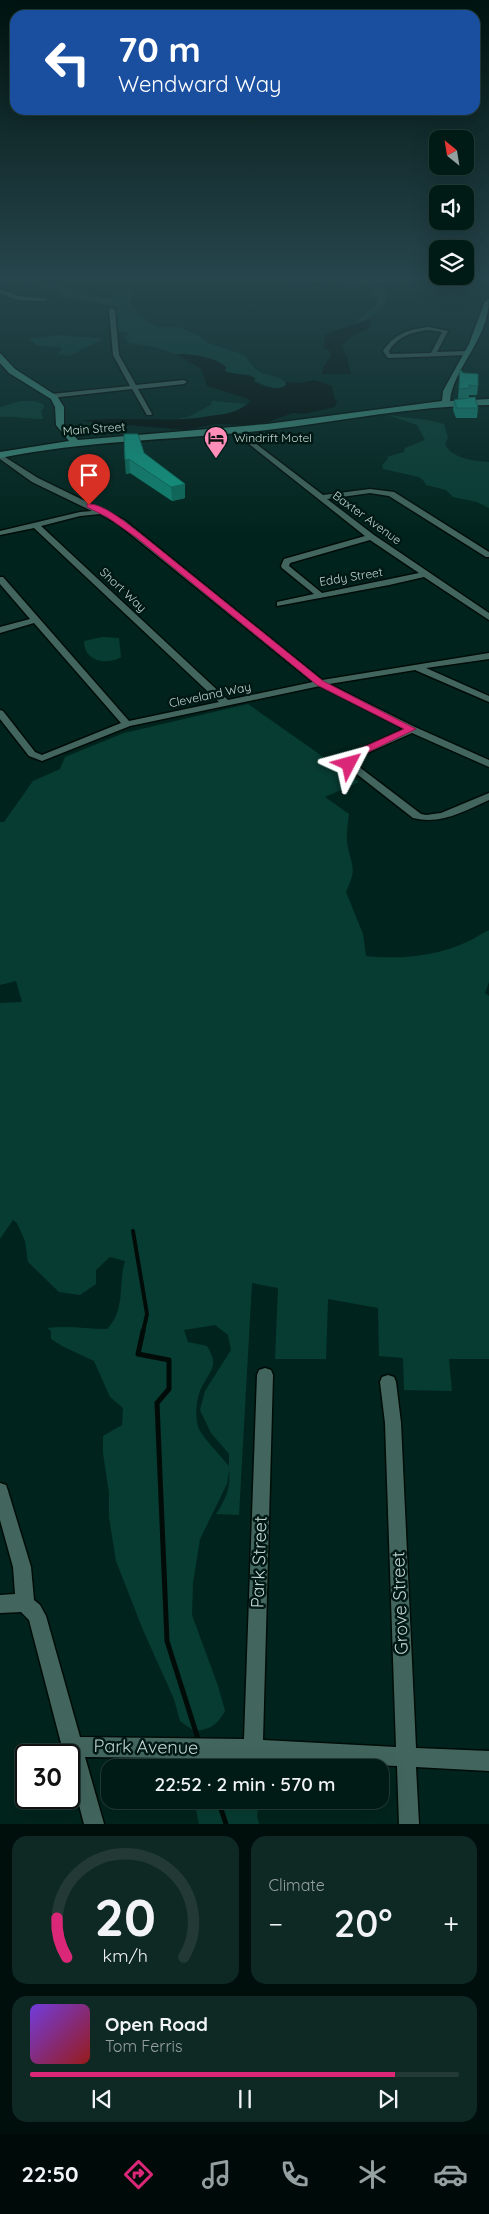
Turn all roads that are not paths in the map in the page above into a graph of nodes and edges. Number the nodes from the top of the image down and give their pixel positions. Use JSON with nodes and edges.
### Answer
{"nodes":[{"id":1,"x":4,"y":364,"type":"edge"},
{"id":2,"x":121,"y":364,"type":"edge"},
{"id":3,"x":463,"y":364,"type":"edge"},
{"id":4,"x":184,"y":382,"type":"dead end"},
{"id":5,"x":133,"y":386,"type":"junction"},
{"id":6,"x":51,"y":396,"type":"junction"},
{"id":7,"x":446,"y":402,"type":"junction"},
{"id":8,"x":489,"y":402,"type":"edge"},
{"id":9,"x":149,"y":414,"type":"dead end"},
{"id":10,"x":236,"y":430,"type":"junction"},
{"id":11,"x":75,"y":442,"type":"junction"},
{"id":12,"x":0,"y":456,"type":"edge"},
{"id":13,"x":320,"y":498,"type":"junction"},
{"id":14,"x":89,"y":505,"type":"junction"},
{"id":15,"x":103,"y":512,"type":"junction"},
{"id":16,"x":80,"y":514,"type":"junction"},
{"id":17,"x":36,"y":525,"type":"junction"},
{"id":18,"x":0,"y":533,"type":"edge"},
{"id":19,"x":371,"y":537,"type":"junction"},
{"id":20,"x":488,"y":554,"type":"edge"},
{"id":21,"x":425,"y":574,"type":"junction"},
{"id":22,"x":0,"y":579,"type":"edge"},
{"id":23,"x":319,"y":594,"type":"junction"},
{"id":24,"x":280,"y":604,"type":"dead end"},
{"id":25,"x":489,"y":617,"type":"edge"},
{"id":26,"x":36,"y":620,"type":"junction"},
{"id":27,"x":0,"y":630,"type":"edge"},
{"id":28,"x":489,"y":656,"type":"edge"},
{"id":29,"x":416,"y":667,"type":"junction"},
{"id":30,"x":320,"y":683,"type":"junction"},
{"id":31,"x":489,"y":699,"type":"edge"},
{"id":32,"x":227,"y":704,"type":"junction"},
{"id":33,"x":0,"y":713,"type":"edge"},
{"id":34,"x":127,"y":724,"type":"junction"},
{"id":35,"x":412,"y":729,"type":"junction"},
{"id":36,"x":489,"y":764,"type":"edge"},
{"id":37,"x":489,"y":796,"type":"edge"},
{"id":38,"x":265,"y":1375,"type":"dead end"},
{"id":39,"x":388,"y":1382,"type":"dead end"},
{"id":40,"x":0,"y":1491,"type":"edge"},
{"id":41,"x":25,"y":1603,"type":"junction"},
{"id":42,"x":0,"y":1604,"type":"edge"},
{"id":43,"x":71,"y":1744,"type":"edge"},
{"id":44,"x":80,"y":1746,"type":"edge"},
{"id":45,"x":253,"y":1749,"type":"junction"},
{"id":46,"x":406,"y":1756,"type":"junction"},
{"id":47,"x":489,"y":1761,"type":"edge"},
{"id":48,"x":80,"y":1774,"type":"edge"},
{"id":49,"x":94,"y":1824,"type":"edge"},
{"id":50,"x":409,"y":1824,"type":"edge"}],
"edges":[{"from":1,"to":6,"type":"main road"},
{"from":2,"to":5,"type":"street"},
{"from":3,"to":7,"type":"main road"},
{"from":4,"to":5,"type":"street"},
{"from":5,"to":6,"type":"street"},
{"from":5,"to":9,"type":"street"},
{"from":6,"to":11,"type":"main road"},
{"from":7,"to":8,"type":"main road","name":"Main Street"},
{"from":7,"to":10,"type":"main road","name":"Main Street"},
{"from":10,"to":11,"type":"main road","name":"Main Street"},
{"from":10,"to":13,"type":"street","name":"Baxter Avenue"},
{"from":11,"to":12,"type":"main road","name":"Main Street"},
{"from":12,"to":14,"type":"street"},
{"from":13,"to":19,"type":"street","name":"Baxter Avenue"},
{"from":13,"to":20,"type":"street"},
{"from":14,"to":15,"type":"street"},
{"from":14,"to":16,"type":"street"},
{"from":15,"to":16,"type":"street"},
{"from":15,"to":30,"type":"street"},
{"from":16,"to":17,"type":"street"},
{"from":17,"to":18,"type":"street"},
{"from":17,"to":32,"type":"street","name":"Short Way"},
{"from":19,"to":21,"type":"street","name":"Baxter Avenue"},
{"from":19,"to":23,"type":"street"},
{"from":21,"to":23,"type":"street","name":"Eddy Street"},
{"from":21,"to":25,"type":"street","name":"Baxter Avenue"},
{"from":22,"to":26,"type":"street"},
{"from":23,"to":24,"type":"street","name":"Eddy Street"},
{"from":26,"to":27,"type":"street"},
{"from":26,"to":34,"type":"street"},
{"from":28,"to":29,"type":"street","name":"Cleveland Way"},
{"from":29,"to":30,"type":"street","name":"Cleveland Way"},
{"from":29,"to":31,"type":"street"},
{"from":30,"to":32,"type":"street","name":"Cleveland Way"},
{"from":30,"to":35,"type":"street"},
{"from":32,"to":34,"type":"street","name":"Cleveland Way"},
{"from":33,"to":34,"type":"street","name":"Cleveland Way"},
{"from":35,"to":36,"type":"street"},
{"from":35,"to":37,"type":"street"},
{"from":38,"to":45,"type":"street","name":"Park Street"},
{"from":39,"to":46,"type":"street","name":"Grove Street"},
{"from":40,"to":41,"type":"street"},
{"from":41,"to":42,"type":"street"},
{"from":41,"to":43,"type":"street"},
{"from":44,"to":45,"type":"street","name":"Park Avenue"},
{"from":45,"to":46,"type":"street","name":"Park Avenue"},
{"from":46,"to":47,"type":"street","name":"Park Avenue"},
{"from":46,"to":50,"type":"street","name":"Grove Street"},
{"from":48,"to":49,"type":"street"}]}
